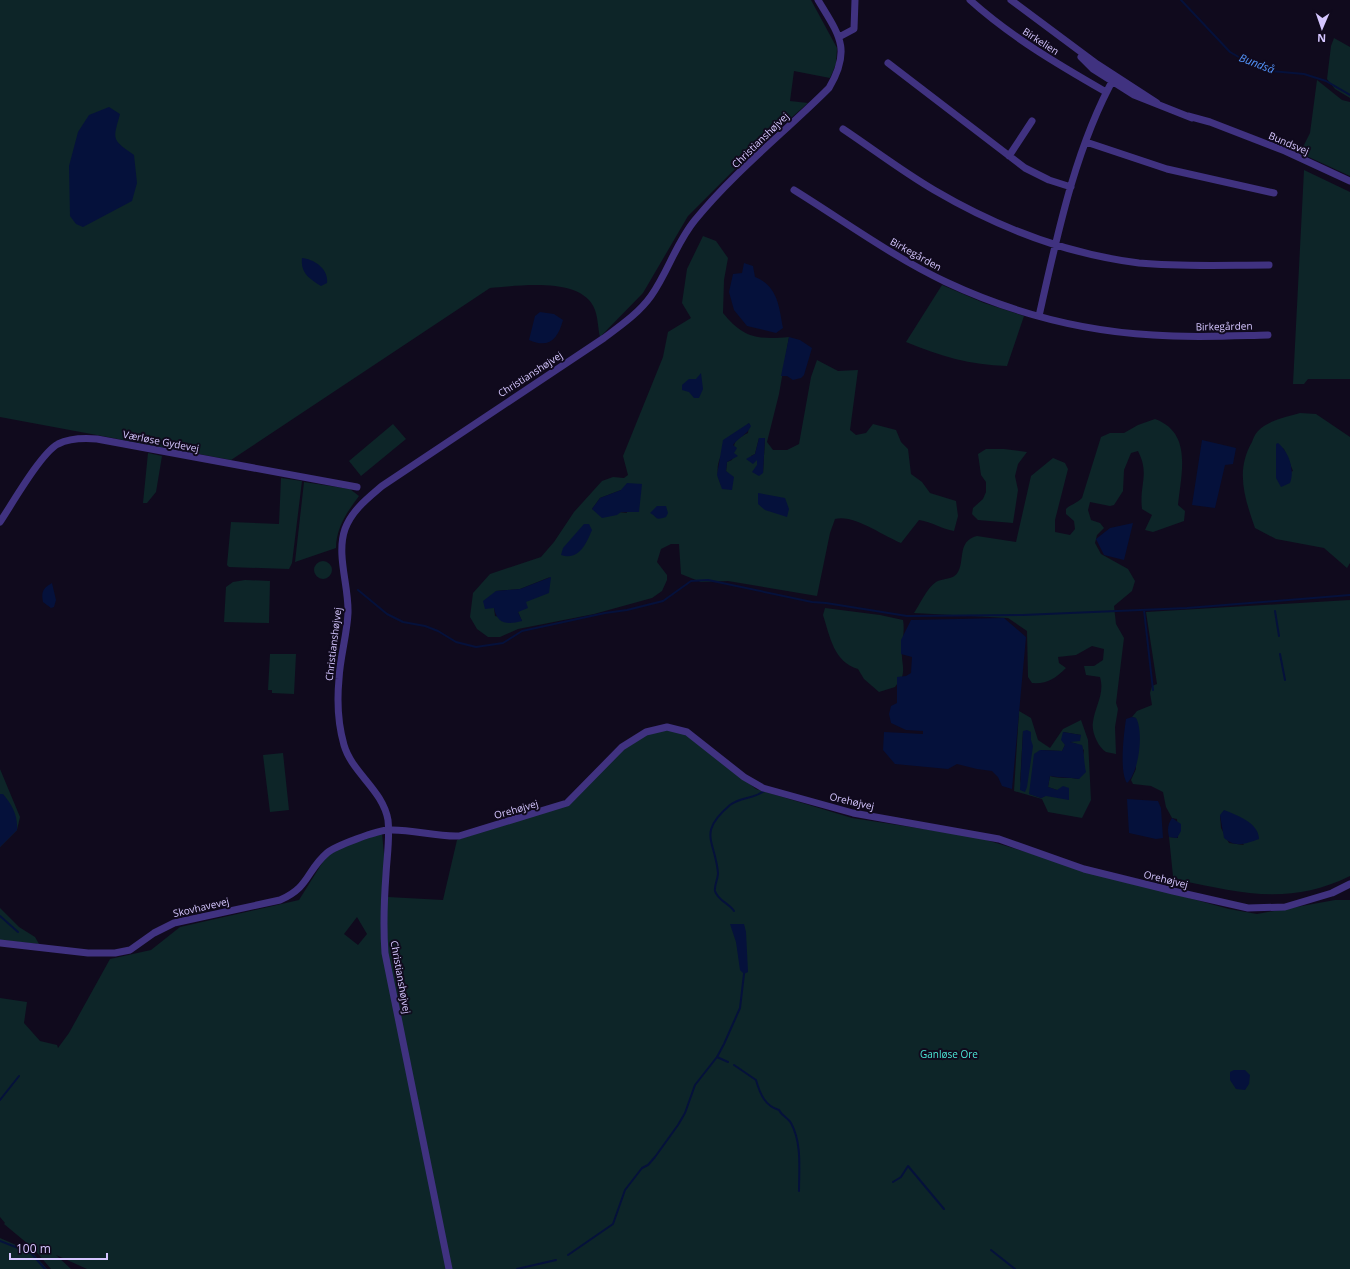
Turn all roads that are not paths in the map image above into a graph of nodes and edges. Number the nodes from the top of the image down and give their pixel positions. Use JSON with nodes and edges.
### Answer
{"nodes":[{"id":1,"x":818,"y":0,"type":"edge"},
{"id":2,"x":855,"y":0,"type":"edge"},
{"id":3,"x":970,"y":0,"type":"edge"},
{"id":4,"x":1011,"y":0,"type":"edge"},
{"id":5,"x":839,"y":37,"type":"junction"},
{"id":6,"x":888,"y":63,"type":"dead end"},
{"id":7,"x":1113,"y":79,"type":"junction"},
{"id":8,"x":1106,"y":92,"type":"junction"},
{"id":9,"x":1032,"y":121,"type":"dead end"},
{"id":10,"x":843,"y":129,"type":"dead end"},
{"id":11,"x":1086,"y":142,"type":"junction"},
{"id":12,"x":1009,"y":156,"type":"junction"},
{"id":13,"x":1350,"y":181,"type":"edge"},
{"id":14,"x":1071,"y":187,"type":"junction"},
{"id":15,"x":794,"y":190,"type":"dead end"},
{"id":16,"x":1274,"y":193,"type":"dead end"},
{"id":17,"x":1055,"y":245,"type":"junction"},
{"id":18,"x":1269,"y":265,"type":"dead end"},
{"id":19,"x":1039,"y":316,"type":"junction"},
{"id":20,"x":1268,"y":335,"type":"dead end"},
{"id":21,"x":357,"y":488,"type":"dead end"},
{"id":22,"x":0,"y":522,"type":"edge"},
{"id":23,"x":388,"y":830,"type":"junction"},
{"id":24,"x":1350,"y":884,"type":"edge"},
{"id":25,"x":0,"y":943,"type":"edge"},
{"id":26,"x":449,"y":1269,"type":"edge"}],
"edges":[{"from":1,"to":5,"type":"street","name":"Christianshøjvej"},
{"from":2,"to":5,"type":"street"},
{"from":3,"to":8,"type":"street","name":"Birkelien"},
{"from":4,"to":7,"type":"street","name":"Bundsvej"},
{"from":5,"to":23,"type":"street","name":"Christianshøjvej"},
{"from":6,"to":12,"type":"street"},
{"from":7,"to":8,"type":"street"},
{"from":7,"to":13,"type":"street","name":"Bundsvej"},
{"from":8,"to":11,"type":"street"},
{"from":9,"to":12,"type":"street"},
{"from":10,"to":17,"type":"street"},
{"from":11,"to":14,"type":"street"},
{"from":11,"to":16,"type":"street"},
{"from":12,"to":14,"type":"street"},
{"from":14,"to":17,"type":"street"},
{"from":15,"to":19,"type":"street","name":"Birkegården"},
{"from":17,"to":18,"type":"street"},
{"from":17,"to":19,"type":"street"},
{"from":19,"to":20,"type":"street","name":"Birkegården"},
{"from":21,"to":22,"type":"street","name":"Værløse Gydevej"},
{"from":23,"to":24,"type":"street","name":"Orehøjvej"},
{"from":23,"to":25,"type":"street","name":"Skovhavevej"},
{"from":23,"to":26,"type":"street","name":"Christianshøjvej"}]}
